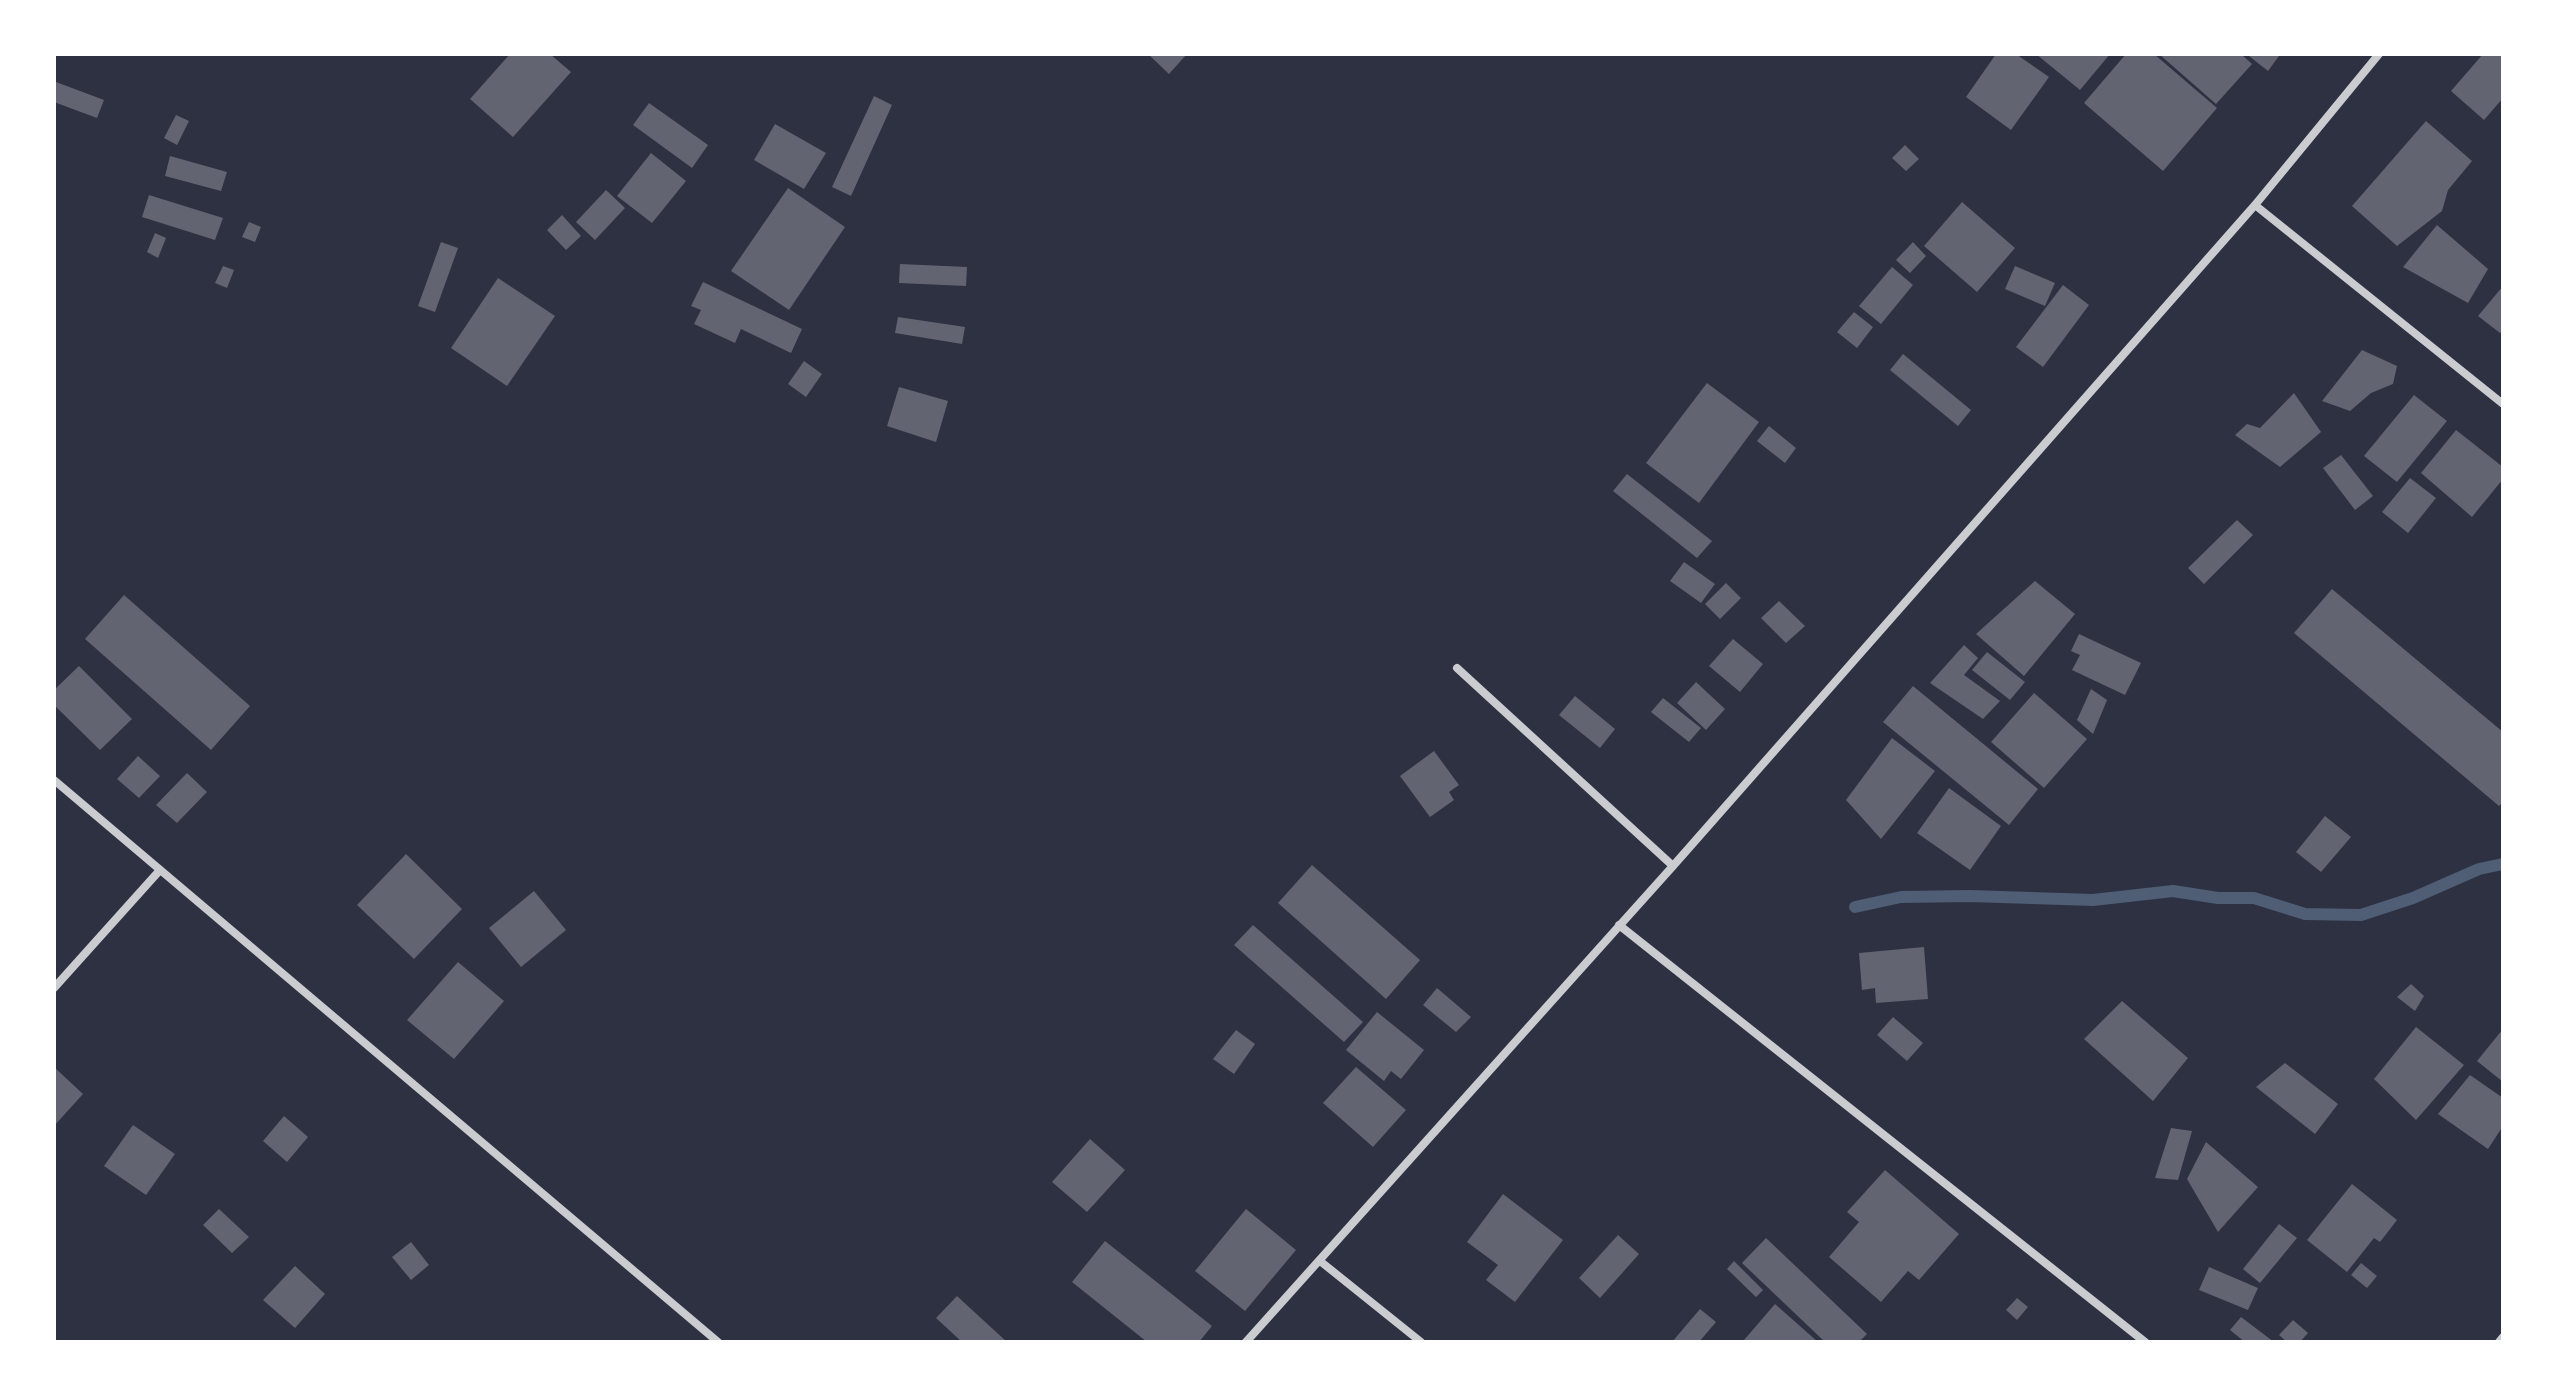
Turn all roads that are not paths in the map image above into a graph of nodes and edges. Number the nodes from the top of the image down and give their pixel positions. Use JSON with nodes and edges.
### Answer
{"nodes":[{"id":1,"x":2379,"y":54,"type":"edge"},
{"id":2,"x":2255,"y":205,"type":"junction"},
{"id":3,"x":2503,"y":404,"type":"edge"},
{"id":4,"x":1457,"y":668,"type":"dead end"},
{"id":5,"x":54,"y":780,"type":"edge"},
{"id":6,"x":1673,"y":866,"type":"junction"},
{"id":7,"x":160,"y":870,"type":"junction"},
{"id":8,"x":1619,"y":925,"type":"junction"},
{"id":9,"x":54,"y":988,"type":"edge"},
{"id":10,"x":1320,"y":1261,"type":"junction"},
{"id":11,"x":2503,"y":1337,"type":"edge"},
{"id":12,"x":718,"y":1342,"type":"edge"},
{"id":13,"x":1246,"y":1342,"type":"edge"},
{"id":14,"x":1421,"y":1342,"type":"edge"},
{"id":15,"x":2145,"y":1342,"type":"edge"},
{"id":16,"x":2499,"y":1342,"type":"edge"}],
"edges":[{"from":1,"to":2,"type":"street"},
{"from":2,"to":3,"type":"street"},
{"from":2,"to":6,"type":"street"},
{"from":4,"to":6,"type":"street"},
{"from":5,"to":7,"type":"street"},
{"from":6,"to":8,"type":"street"},
{"from":7,"to":9,"type":"street"},
{"from":7,"to":12,"type":"street"},
{"from":8,"to":10,"type":"street"},
{"from":8,"to":15,"type":"street"},
{"from":10,"to":13,"type":"street"},
{"from":10,"to":14,"type":"street"},
{"from":11,"to":16,"type":"street"}]}
